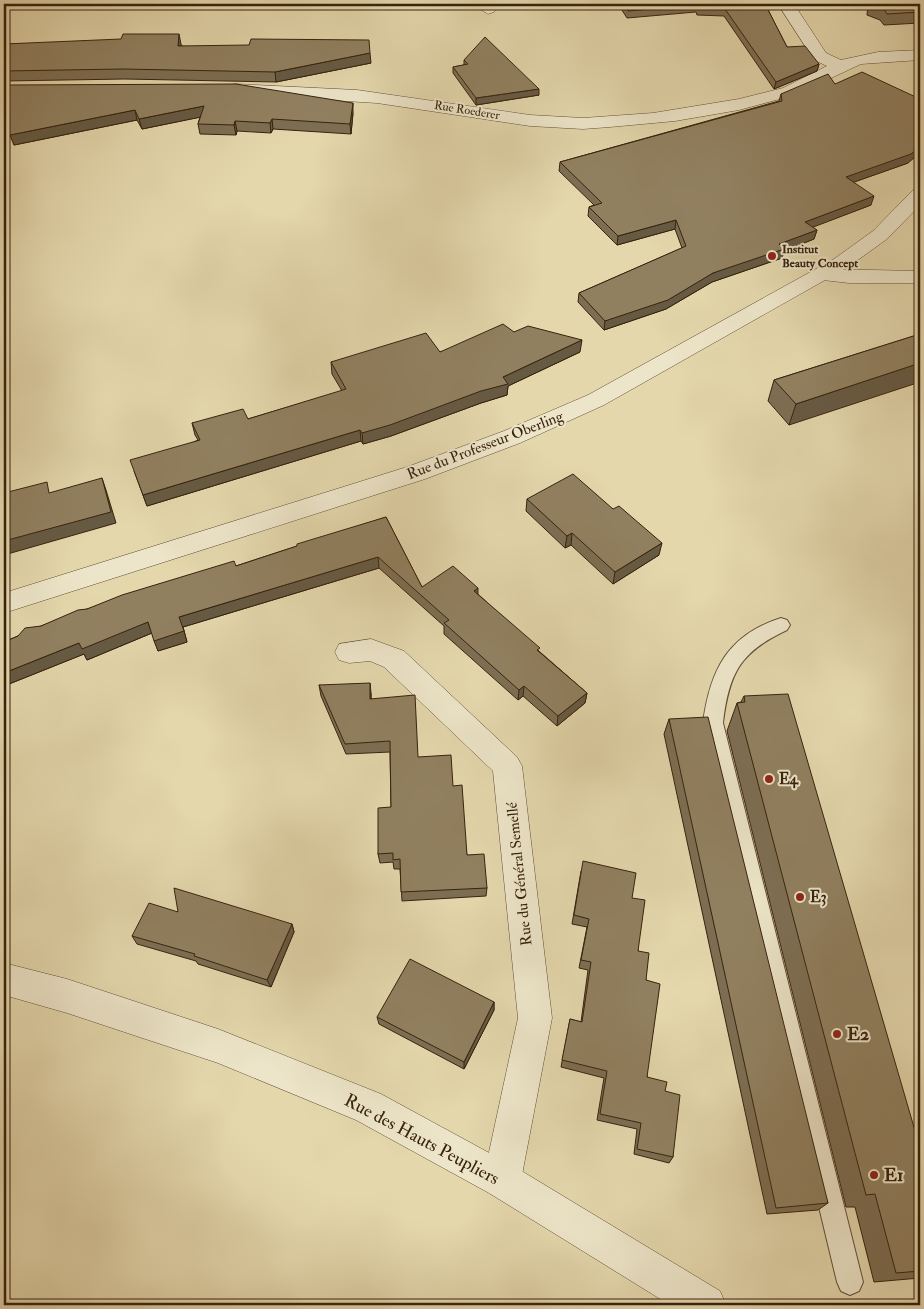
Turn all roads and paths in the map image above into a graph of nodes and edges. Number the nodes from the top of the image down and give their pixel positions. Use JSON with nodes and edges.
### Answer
{"nodes":[{"id":1,"x":786,"y":4,"type":"edge"},
{"id":2,"x":920,"y":55,"type":"edge"},
{"id":3,"x":840,"y":66,"type":"junction"},
{"id":4,"x":221,"y":88,"type":"edge"},
{"id":5,"x":920,"y":194,"type":"edge"},
{"id":6,"x":821,"y":275,"type":"junction"},
{"id":7,"x":920,"y":277,"type":"edge"},
{"id":8,"x":4,"y":603,"type":"edge"},
{"id":9,"x":781,"y":625,"type":"dead end"},
{"id":10,"x":349,"y":652,"type":"dead end"},
{"id":11,"x":4,"y":979,"type":"edge"},
{"id":12,"x":502,"y":1180,"type":"junction"},
{"id":13,"x":850,"y":1282,"type":"dead end"},
{"id":14,"x":706,"y":1305,"type":"edge"}],
"edges":[{"from":1,"to":3,"type":"street"},
{"from":2,"to":3,"type":"street","name":"Rue Roederer"},
{"from":3,"to":4,"type":"street","name":"Rue Roederer"},
{"from":5,"to":6,"type":"street","name":"Rue du Professeur Oberling"},
{"from":6,"to":7,"type":"street"},
{"from":6,"to":8,"type":"street","name":"Rue du Professeur Oberling"},
{"from":9,"to":13,"type":"lane"},
{"from":10,"to":12,"type":"street","name":"Rue du Général Semellé"},
{"from":11,"to":12,"type":"street","name":"Rue des Hauts Peupliers"},
{"from":12,"to":14,"type":"street","name":"Rue des Hauts Peupliers"}]}
